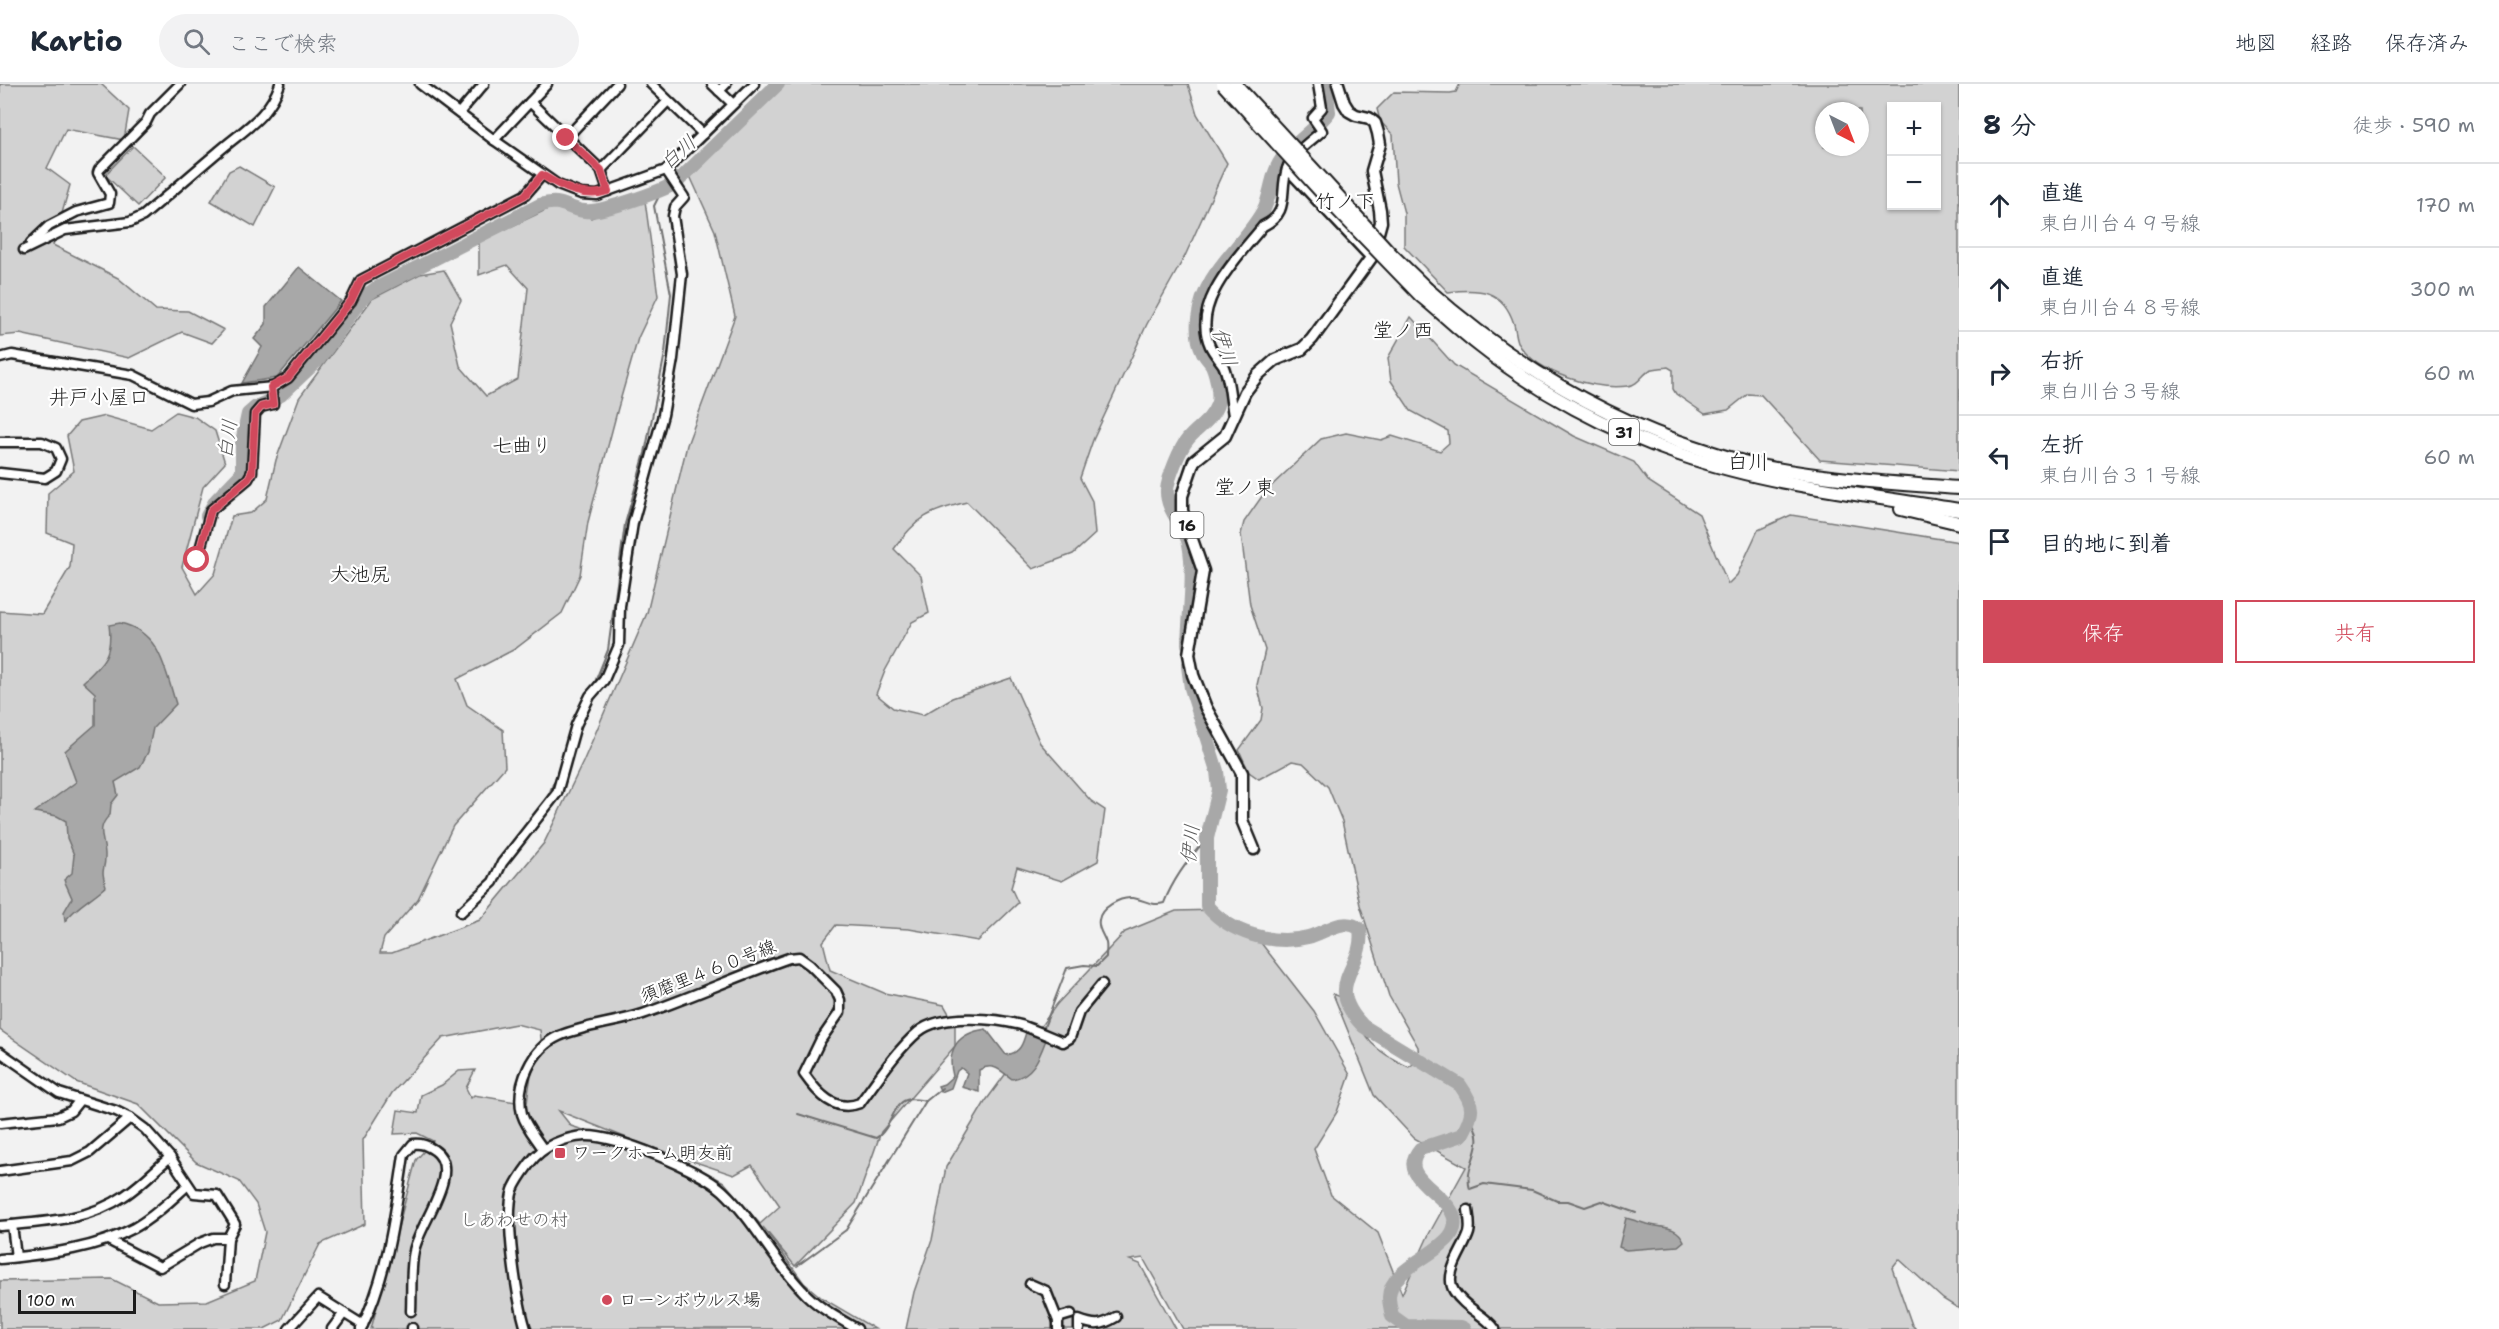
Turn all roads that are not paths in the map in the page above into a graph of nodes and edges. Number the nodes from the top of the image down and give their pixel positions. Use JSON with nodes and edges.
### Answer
{"nodes":[{"id":1,"x":180,"y":84,"type":"edge"},
{"id":2,"x":280,"y":84,"type":"edge"},
{"id":3,"x":420,"y":84,"type":"edge"},
{"id":4,"x":484,"y":84,"type":"edge"},
{"id":5,"x":547,"y":84,"type":"edge"},
{"id":6,"x":617,"y":84,"type":"edge"},
{"id":7,"x":651,"y":84,"type":"edge"},
{"id":8,"x":712,"y":84,"type":"edge"},
{"id":9,"x":754,"y":84,"type":"edge"},
{"id":10,"x":1223,"y":84,"type":"edge"},
{"id":11,"x":1235,"y":84,"type":"edge"},
{"id":12,"x":1318,"y":84,"type":"edge"},
{"id":13,"x":1338,"y":84,"type":"edge"},
{"id":14,"x":723,"y":87,"type":"edge"},
{"id":15,"x":668,"y":101,"type":"junction"},
{"id":16,"x":530,"y":102,"type":"junction"},
{"id":17,"x":733,"y":104,"type":"junction"},
{"id":18,"x":459,"y":113,"type":"junction"},
{"id":19,"x":703,"y":134,"type":"junction"},
{"id":20,"x":566,"y":138,"type":"junction"},
{"id":21,"x":494,"y":140,"type":"junction"},
{"id":22,"x":1287,"y":169,"type":"junction"},
{"id":23,"x":601,"y":170,"type":"junction"},
{"id":24,"x":666,"y":170,"type":"junction"},
{"id":25,"x":542,"y":175,"type":"junction"},
{"id":26,"x":608,"y":191,"type":"junction"},
{"id":27,"x":1371,"y":258,"type":"junction"},
{"id":28,"x":1424,"y":292,"type":"junction"},
{"id":29,"x":0,"y":358,"type":"edge"},
{"id":30,"x":271,"y":387,"type":"junction"},
{"id":31,"x":1233,"y":415,"type":"junction"},
{"id":32,"x":0,"y":442,"type":"edge"},
{"id":33,"x":0,"y":473,"type":"edge"},
{"id":34,"x":1878,"y":482,"type":"junction"},
{"id":35,"x":1959,"y":488,"type":"edge"},
{"id":36,"x":1861,"y":494,"type":"junction"},
{"id":37,"x":1959,"y":495,"type":"edge"},
{"id":38,"x":1959,"y":510,"type":"edge"},
{"id":39,"x":1954,"y":521,"type":"edge"},
{"id":40,"x":197,"y":560,"type":"dead end"},
{"id":41,"x":1254,"y":849,"type":"dead end"},
{"id":42,"x":461,"y":912,"type":"dead end"},
{"id":43,"x":1102,"y":984,"type":"dead end"},
{"id":44,"x":0,"y":1052,"type":"edge"},
{"id":45,"x":79,"y":1101,"type":"junction"},
{"id":46,"x":130,"y":1118,"type":"junction"},
{"id":47,"x":0,"y":1123,"type":"edge"},
{"id":48,"x":543,"y":1149,"type":"junction"},
{"id":49,"x":170,"y":1157,"type":"junction"},
{"id":50,"x":0,"y":1171,"type":"edge"},
{"id":51,"x":188,"y":1185,"type":"junction"},
{"id":52,"x":1468,"y":1210,"type":"dead end"},
{"id":53,"x":12,"y":1225,"type":"junction"},
{"id":54,"x":0,"y":1226,"type":"edge"},
{"id":55,"x":228,"y":1238,"type":"junction"},
{"id":56,"x":108,"y":1240,"type":"junction"},
{"id":57,"x":16,"y":1257,"type":"junction"},
{"id":58,"x":0,"y":1259,"type":"edge"},
{"id":59,"x":225,"y":1284,"type":"dead end"},
{"id":60,"x":1030,"y":1284,"type":"dead end"},
{"id":61,"x":411,"y":1311,"type":"tunnel mouth"},
{"id":62,"x":344,"y":1313,"type":"junction"},
{"id":63,"x":1116,"y":1317,"type":"dead end"},
{"id":64,"x":1077,"y":1320,"type":"edge"},
{"id":65,"x":1058,"y":1325,"type":"edge"},
{"id":66,"x":362,"y":1327,"type":"edge"},
{"id":67,"x":289,"y":1329,"type":"edge"},
{"id":68,"x":332,"y":1329,"type":"edge"},
{"id":69,"x":526,"y":1329,"type":"edge"},
{"id":70,"x":857,"y":1329,"type":"edge"},
{"id":71,"x":1495,"y":1329,"type":"edge"}],
"edges":[{"from":1,"to":2,"type":"street"},
{"from":3,"to":18,"type":"street"},
{"from":4,"to":18,"type":"street"},
{"from":5,"to":16,"type":"street"},
{"from":6,"to":20,"type":"street"},
{"from":7,"to":15,"type":"street"},
{"from":8,"to":14,"type":"street"},
{"from":9,"to":17,"type":"street"},
{"from":10,"to":28,"type":"highway","number":"31","bridge":true},
{"from":11,"to":28,"type":"highway","number":"31","bridge":true},
{"from":12,"to":22,"type":"street"},
{"from":13,"to":27,"type":"main road","number":"16"},
{"from":14,"to":17,"type":"street"},
{"from":15,"to":19,"type":"street"},
{"from":15,"to":23,"type":"street"},
{"from":16,"to":20,"type":"street"},
{"from":16,"to":21,"type":"street"},
{"from":17,"to":19,"type":"street"},
{"from":18,"to":21,"type":"street"},
{"from":19,"to":24,"type":"street"},
{"from":20,"to":23,"type":"street"},
{"from":21,"to":25,"type":"street"},
{"from":22,"to":27,"type":"street"},
{"from":22,"to":31,"type":"street"},
{"from":23,"to":26,"type":"street"},
{"from":24,"to":26,"type":"street"},
{"from":24,"to":42,"type":"street"},
{"from":25,"to":26,"type":"street"},
{"from":25,"to":30,"type":"street"},
{"from":27,"to":31,"type":"main road","number":"16"},
{"from":28,"to":34,"type":"highway","number":"31"},
{"from":28,"to":36,"type":"highway","number":"31"},
{"from":29,"to":30,"type":"street"},
{"from":30,"to":40,"type":"street"},
{"from":31,"to":41,"type":"main road","number":"16"},
{"from":32,"to":33,"type":"street"},
{"from":34,"to":35,"type":"highway"},
{"from":34,"to":37,"type":"highway"},
{"from":36,"to":38,"type":"highway","number":"31"},
{"from":36,"to":39,"type":"highway","number":"31"},
{"from":43,"to":48,"type":"street","name":"須磨里４６０号線"},
{"from":44,"to":45,"type":"street"},
{"from":45,"to":46,"type":"street"},
{"from":45,"to":47,"type":"street"},
{"from":46,"to":49,"type":"street"},
{"from":46,"to":50,"type":"street"},
{"from":48,"to":69,"type":"street"},
{"from":48,"to":70,"type":"street"},
{"from":49,"to":51,"type":"street"},
{"from":49,"to":53,"type":"street"},
{"from":51,"to":55,"type":"street"},
{"from":51,"to":56,"type":"street"},
{"from":52,"to":71,"type":"street"},
{"from":53,"to":54,"type":"street"},
{"from":53,"to":57,"type":"street"},
{"from":55,"to":56,"type":"street"},
{"from":55,"to":59,"type":"street"},
{"from":56,"to":57,"type":"street"},
{"from":57,"to":58,"type":"street"},
{"from":60,"to":65,"type":"street"},
{"from":61,"to":66,"type":"street"},
{"from":62,"to":66,"type":"street"},
{"from":62,"to":67,"type":"street"},
{"from":62,"to":68,"type":"street"},
{"from":63,"to":64,"type":"street"},
{"from":64,"to":65,"type":"street"}]}
